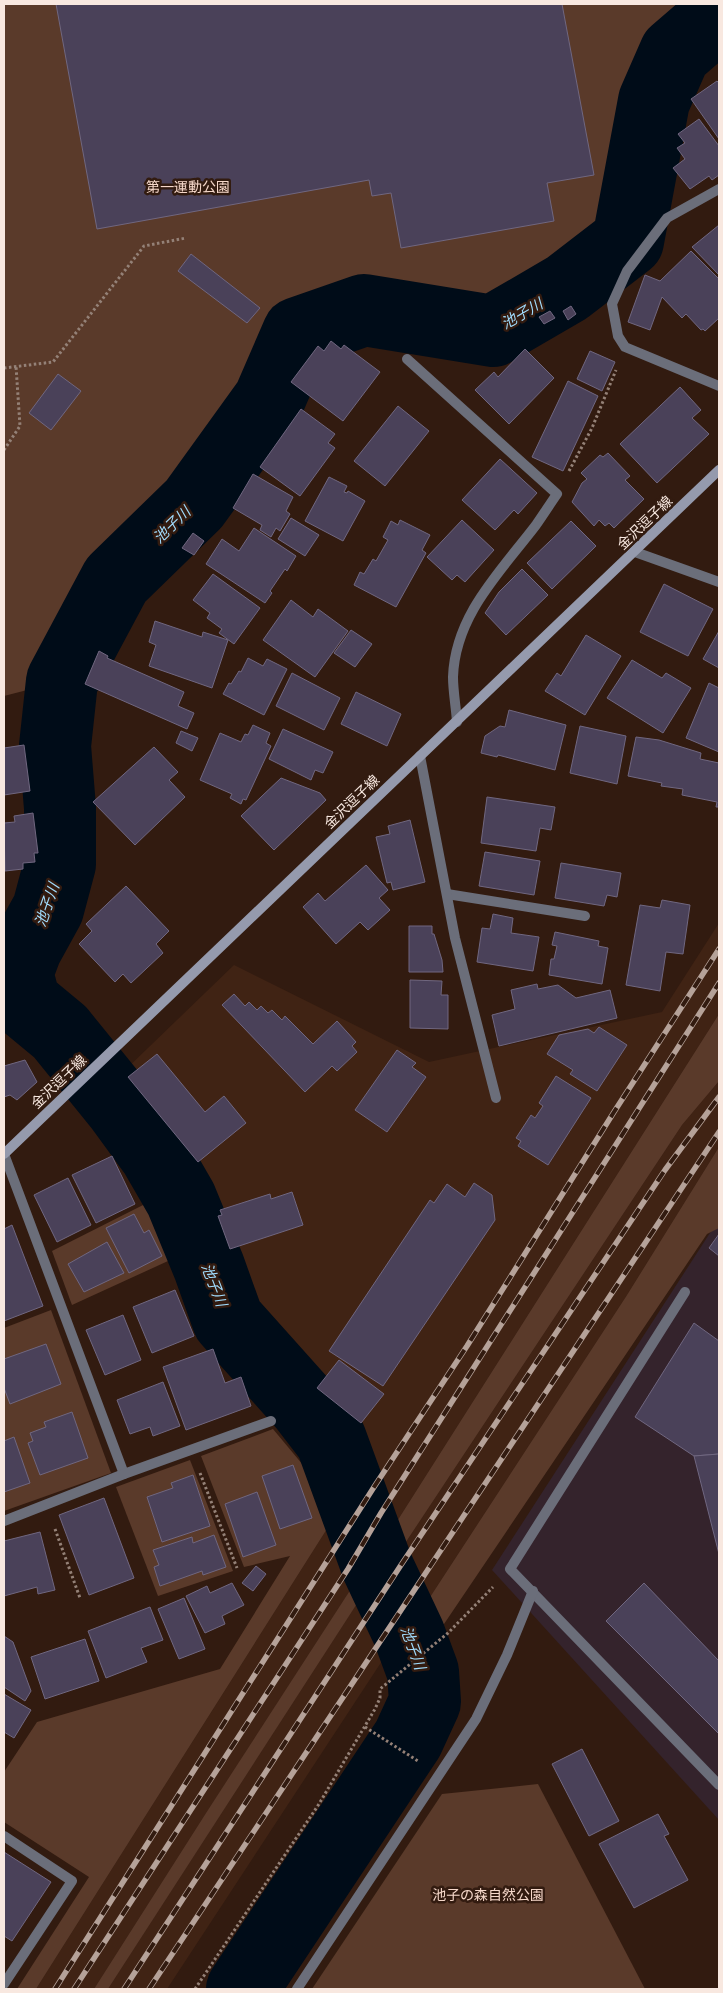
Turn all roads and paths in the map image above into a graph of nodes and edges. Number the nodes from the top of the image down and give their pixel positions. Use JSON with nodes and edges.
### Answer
{"nodes":[{"id":1,"x":719,"y":189,"type":"edge"},
{"id":2,"x":186,"y":238,"type":"dead end"},
{"id":3,"x":625,"y":346,"type":"junction"},
{"id":4,"x":407,"y":359,"type":"dead end"},
{"id":5,"x":16,"y":366,"type":"junction"},
{"id":6,"x":4,"y":368,"type":"edge"},
{"id":7,"x":719,"y":386,"type":"edge"},
{"id":8,"x":4,"y":450,"type":"edge"},
{"id":9,"x":719,"y":470,"type":"edge"},
{"id":10,"x":557,"y":494,"type":"junction"},
{"id":11,"x":635,"y":552,"type":"junction"},
{"id":12,"x":719,"y":582,"type":"edge"},
{"id":13,"x":457,"y":722,"type":"junction"},
{"id":14,"x":420,"y":756,"type":"junction"},
{"id":15,"x":447,"y":894,"type":"junction"},
{"id":16,"x":585,"y":916,"type":"dead end"},
{"id":17,"x":496,"y":1098,"type":"dead end"},
{"id":18,"x":4,"y":1154,"type":"edge"},
{"id":19,"x":685,"y":1292,"type":"dead end"},
{"id":20,"x":271,"y":1421,"type":"dead end"},
{"id":21,"x":191,"y":1449,"type":"junction"},
{"id":22,"x":124,"y":1474,"type":"junction"},
{"id":23,"x":46,"y":1505,"type":"junction"},
{"id":24,"x":4,"y":1521,"type":"edge"},
{"id":25,"x":237,"y":1568,"type":"dead end"},
{"id":26,"x":510,"y":1569,"type":"junction"},
{"id":27,"x":533,"y":1591,"type":"junction"},
{"id":28,"x":80,"y":1598,"type":"dead end"},
{"id":29,"x":365,"y":1727,"type":"junction"},
{"id":30,"x":424,"y":1765,"type":"dead end"},
{"id":31,"x":719,"y":1786,"type":"edge"},
{"id":32,"x":4,"y":1836,"type":"edge"},
{"id":33,"x":4,"y":1984,"type":"edge"},
{"id":34,"x":195,"y":1989,"type":"edge"},
{"id":35,"x":297,"y":1989,"type":"edge"}],
"edges":[{"from":1,"to":3,"type":"street"},
{"from":2,"to":5,"type":"path"},
{"from":3,"to":7,"type":"street"},
{"from":3,"to":10,"type":"path"},
{"from":4,"to":10,"type":"street"},
{"from":5,"to":6,"type":"path"},
{"from":5,"to":8,"type":"path"},
{"from":9,"to":11,"type":"main road","name":"金沢逗子線"},
{"from":10,"to":13,"type":"street"},
{"from":11,"to":12,"type":"street"},
{"from":11,"to":13,"type":"main road","name":"金沢逗子線"},
{"from":13,"to":14,"type":"main road","name":"金沢逗子線"},
{"from":14,"to":15,"type":"street"},
{"from":14,"to":18,"type":"main road","name":"金沢逗子線"},
{"from":15,"to":16,"type":"street"},
{"from":15,"to":17,"type":"street"},
{"from":18,"to":22,"type":"street"},
{"from":19,"to":26,"type":"street"},
{"from":20,"to":21,"type":"street"},
{"from":21,"to":22,"type":"street"},
{"from":21,"to":25,"type":"path"},
{"from":22,"to":23,"type":"street"},
{"from":23,"to":24,"type":"street"},
{"from":23,"to":28,"type":"path"},
{"from":26,"to":27,"type":"street"},
{"from":26,"to":29,"type":"path"},
{"from":27,"to":31,"type":"street"},
{"from":27,"to":35,"type":"street"},
{"from":29,"to":30,"type":"path"},
{"from":29,"to":34,"type":"path"},
{"from":32,"to":33,"type":"street"}]}
